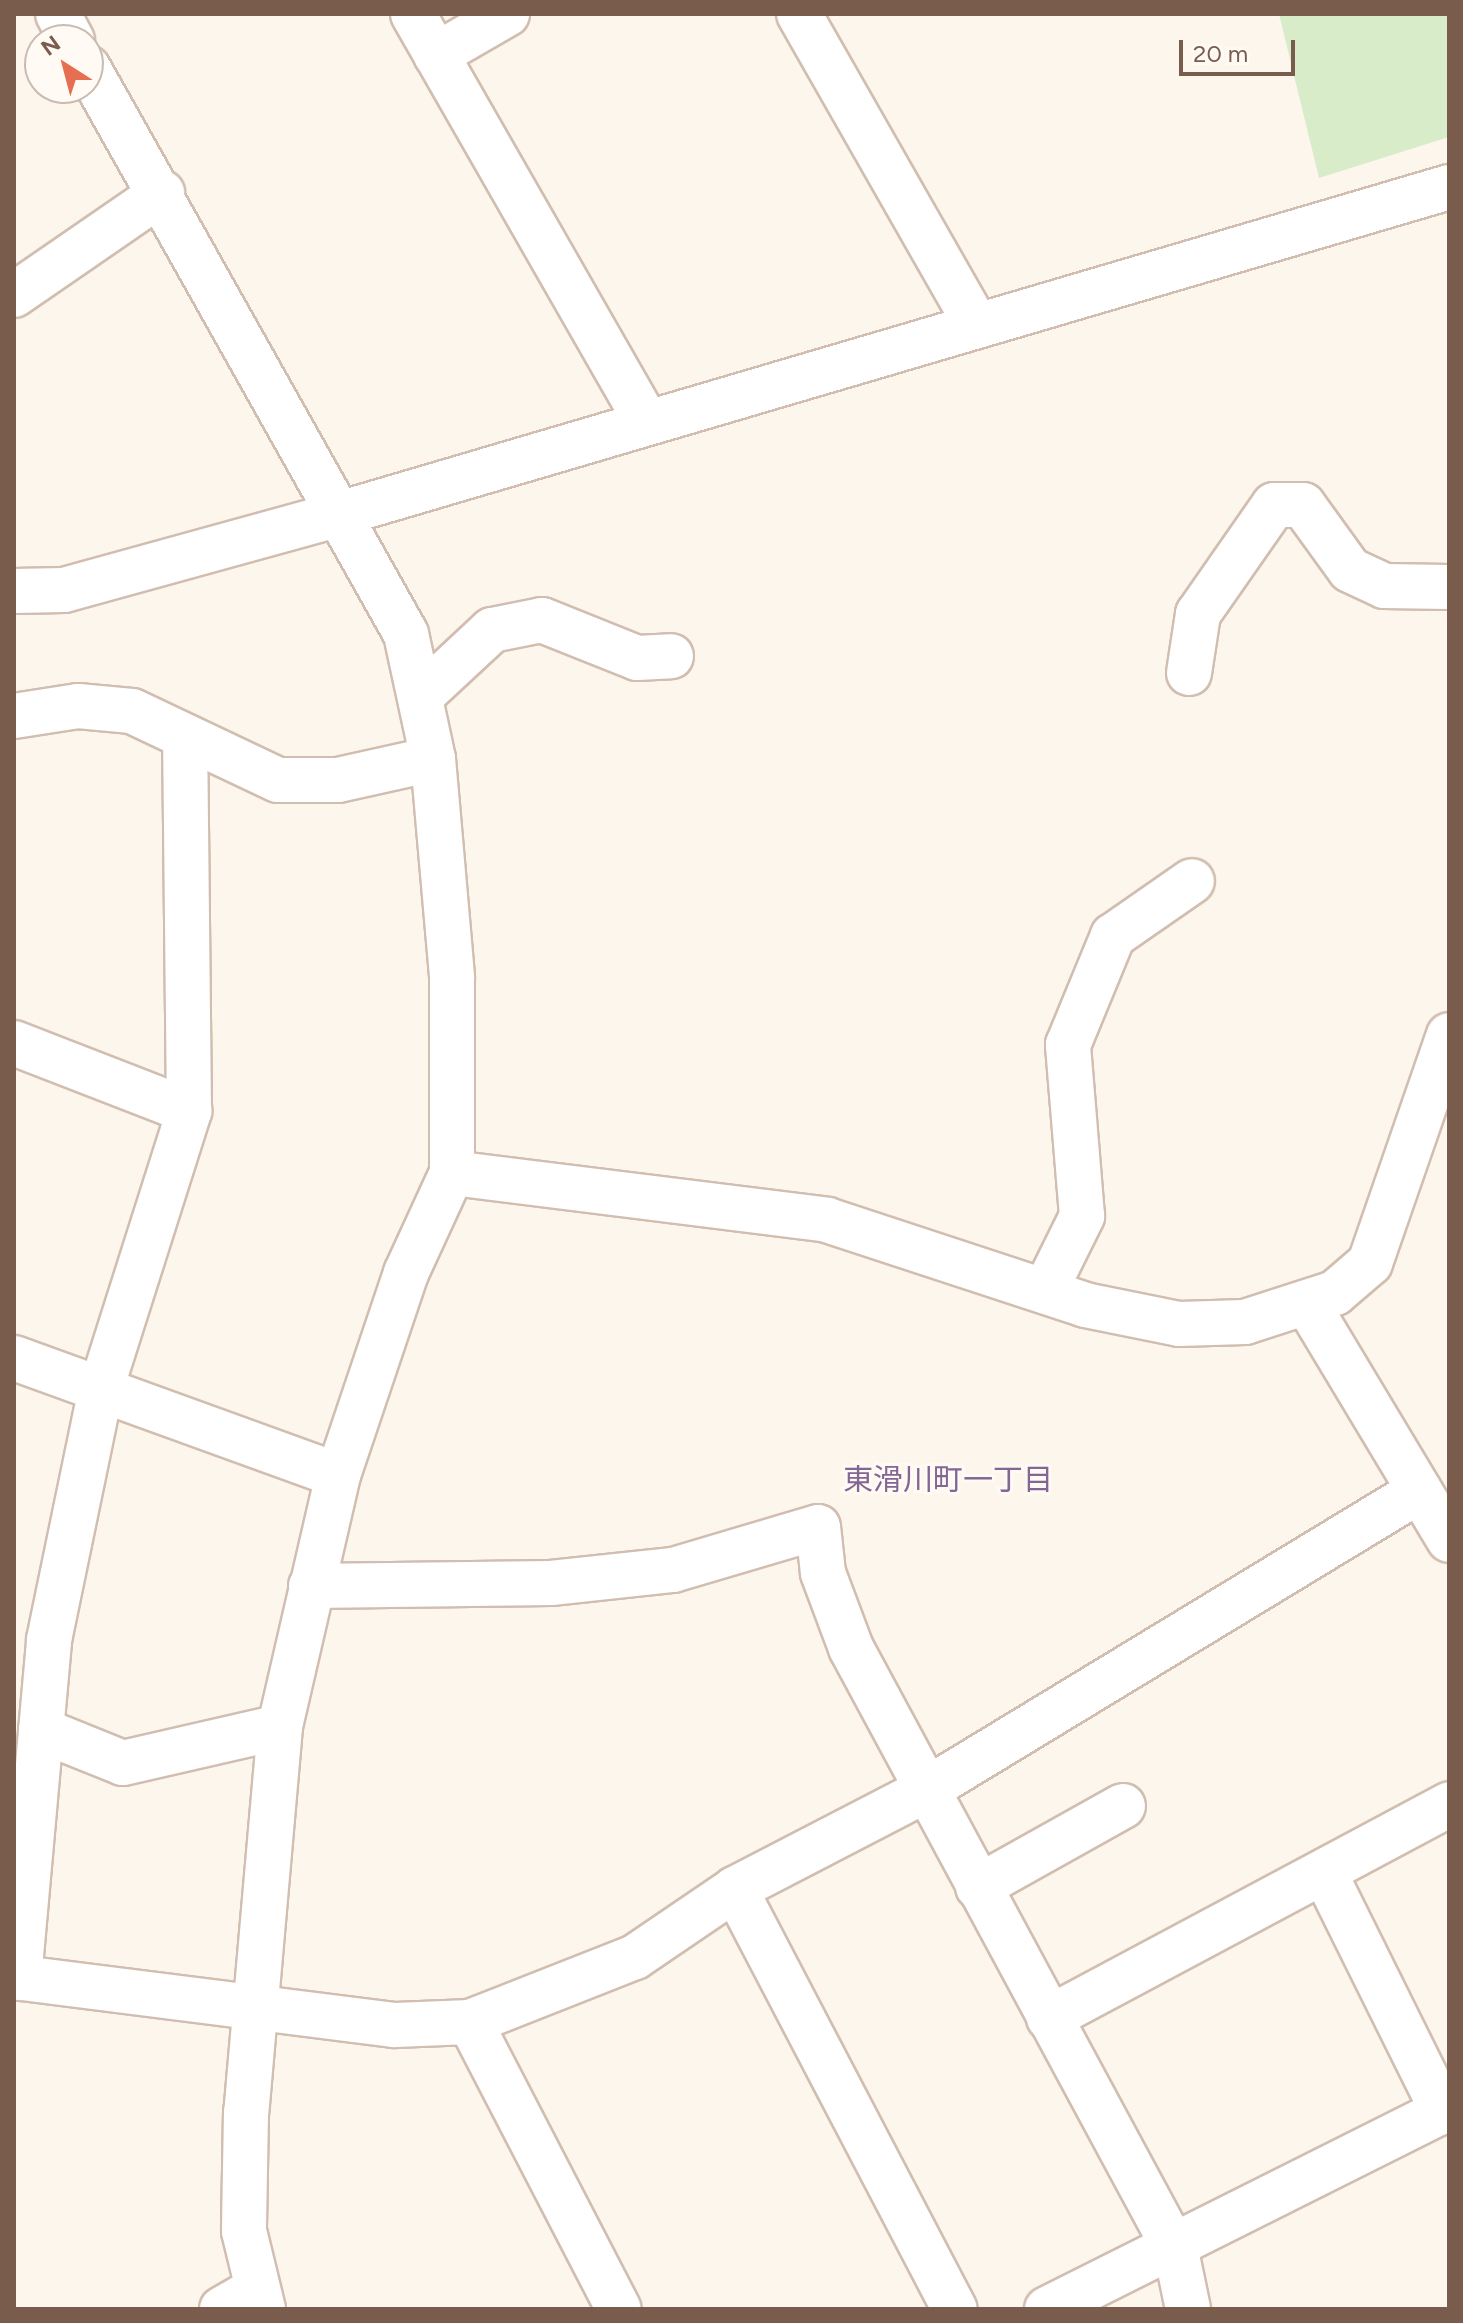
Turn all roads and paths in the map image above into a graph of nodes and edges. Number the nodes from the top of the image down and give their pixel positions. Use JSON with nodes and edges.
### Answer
{"nodes":[{"id":1,"x":413,"y":14,"type":"edge"},
{"id":2,"x":507,"y":14,"type":"edge"},
{"id":3,"x":799,"y":14,"type":"edge"},
{"id":4,"x":436,"y":55,"type":"junction"},
{"id":5,"x":104,"y":95,"type":"edge"},
{"id":6,"x":1449,"y":187,"type":"edge"},
{"id":7,"x":162,"y":193,"type":"junction"},
{"id":8,"x":14,"y":295,"type":"edge"},
{"id":9,"x":977,"y":326,"type":"junction"},
{"id":10,"x":647,"y":423,"type":"junction"},
{"id":11,"x":339,"y":514,"type":"junction"},
{"id":12,"x":1449,"y":587,"type":"edge"},
{"id":13,"x":14,"y":591,"type":"edge"},
{"id":14,"x":671,"y":656,"type":"dead end"},
{"id":15,"x":1189,"y":673,"type":"dead end"},
{"id":16,"x":421,"y":696,"type":"junction"},
{"id":17,"x":14,"y":716,"type":"edge"},
{"id":18,"x":185,"y":738,"type":"junction"},
{"id":19,"x":433,"y":759,"type":"junction"},
{"id":20,"x":1192,"y":881,"type":"dead end"},
{"id":21,"x":1449,"y":1035,"type":"edge"},
{"id":22,"x":14,"y":1043,"type":"edge"},
{"id":23,"x":189,"y":1111,"type":"junction"},
{"id":24,"x":452,"y":1173,"type":"junction"},
{"id":25,"x":1045,"y":1291,"type":"junction"},
{"id":26,"x":1308,"y":1305,"type":"junction"},
{"id":27,"x":14,"y":1358,"type":"edge"},
{"id":28,"x":101,"y":1389,"type":"junction"},
{"id":29,"x":338,"y":1475,"type":"junction"},
{"id":30,"x":1419,"y":1491,"type":"junction"},
{"id":31,"x":1449,"y":1540,"type":"edge"},
{"id":32,"x":311,"y":1586,"type":"junction"},
{"id":33,"x":31,"y":1633,"type":"edge"},
{"id":34,"x":280,"y":1727,"type":"junction"},
{"id":35,"x":41,"y":1730,"type":"junction"},
{"id":36,"x":926,"y":1790,"type":"junction"},
{"id":37,"x":1449,"y":1804,"type":"edge"},
{"id":38,"x":1123,"y":1806,"type":"dead end"},
{"id":39,"x":1324,"y":1872,"type":"junction"},
{"id":40,"x":978,"y":1887,"type":"junction"},
{"id":41,"x":735,"y":1889,"type":"junction"},
{"id":42,"x":16,"y":1978,"type":"edge"},
{"id":43,"x":255,"y":2008,"type":"junction"},
{"id":44,"x":1049,"y":2018,"type":"junction"},
{"id":45,"x":470,"y":2022,"type":"junction"},
{"id":46,"x":1446,"y":2110,"type":"edge"},
{"id":47,"x":1176,"y":2251,"type":"junction"},
{"id":48,"x":247,"y":2303,"type":"edge"},
{"id":49,"x":619,"y":2309,"type":"edge"},
{"id":50,"x":955,"y":2309,"type":"edge"},
{"id":51,"x":1047,"y":2309,"type":"edge"},
{"id":52,"x":1188,"y":2309,"type":"edge"}],
"edges":[{"from":1,"to":4,"type":"street"},
{"from":2,"to":4,"type":"street"},
{"from":3,"to":9,"type":"street"},
{"from":4,"to":10,"type":"street"},
{"from":5,"to":7,"type":"street"},
{"from":6,"to":9,"type":"street"},
{"from":7,"to":8,"type":"street"},
{"from":7,"to":11,"type":"street"},
{"from":9,"to":10,"type":"street"},
{"from":10,"to":11,"type":"street"},
{"from":11,"to":13,"type":"street"},
{"from":11,"to":16,"type":"street"},
{"from":12,"to":15,"type":"street"},
{"from":14,"to":16,"type":"street"},
{"from":16,"to":19,"type":"street"},
{"from":17,"to":18,"type":"street"},
{"from":18,"to":19,"type":"street"},
{"from":18,"to":23,"type":"street"},
{"from":19,"to":24,"type":"street"},
{"from":20,"to":25,"type":"street"},
{"from":21,"to":26,"type":"street"},
{"from":22,"to":23,"type":"street"},
{"from":23,"to":28,"type":"street"},
{"from":24,"to":25,"type":"street"},
{"from":24,"to":29,"type":"street"},
{"from":25,"to":26,"type":"street"},
{"from":26,"to":30,"type":"street"},
{"from":27,"to":28,"type":"street"},
{"from":28,"to":29,"type":"street"},
{"from":28,"to":33,"type":"street"},
{"from":29,"to":32,"type":"street"},
{"from":30,"to":31,"type":"street"},
{"from":30,"to":36,"type":"street"},
{"from":32,"to":34,"type":"street"},
{"from":32,"to":36,"type":"street"},
{"from":33,"to":35,"type":"street"},
{"from":34,"to":35,"type":"street"},
{"from":34,"to":43,"type":"street"},
{"from":35,"to":42,"type":"street"},
{"from":36,"to":40,"type":"street"},
{"from":36,"to":41,"type":"street"},
{"from":37,"to":39,"type":"street"},
{"from":38,"to":40,"type":"street"},
{"from":39,"to":44,"type":"street"},
{"from":39,"to":46,"type":"street"},
{"from":40,"to":44,"type":"street"},
{"from":41,"to":45,"type":"street"},
{"from":41,"to":50,"type":"street"},
{"from":42,"to":43,"type":"street"},
{"from":43,"to":45,"type":"street"},
{"from":43,"to":48,"type":"street"},
{"from":44,"to":47,"type":"street"},
{"from":45,"to":49,"type":"street"},
{"from":46,"to":47,"type":"street"},
{"from":47,"to":51,"type":"street"},
{"from":47,"to":52,"type":"street"}]}
